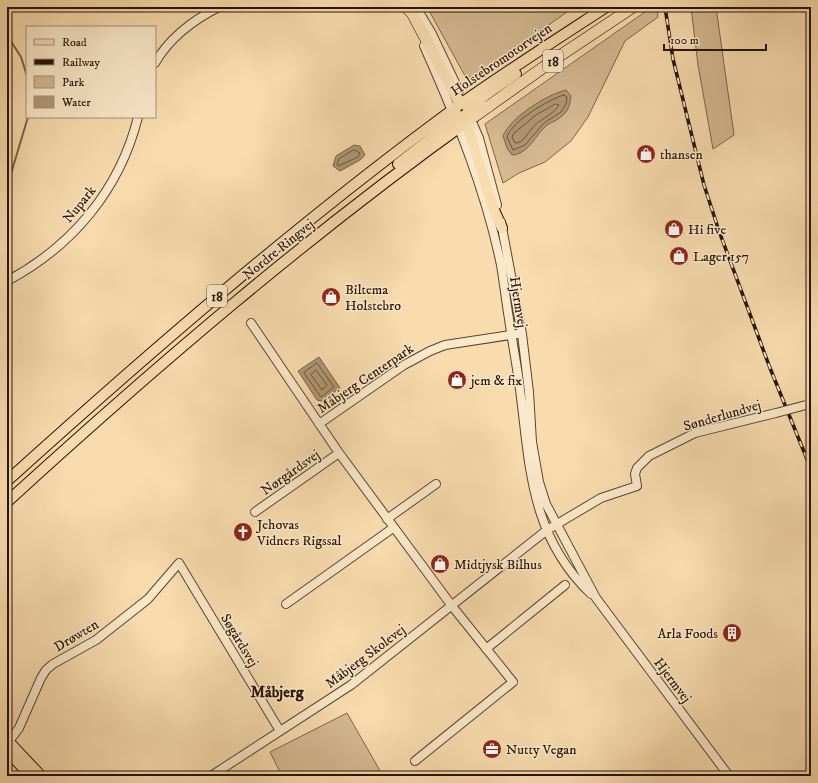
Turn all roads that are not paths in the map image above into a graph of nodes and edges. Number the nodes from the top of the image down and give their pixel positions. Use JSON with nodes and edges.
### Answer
{"nodes":[{"id":1,"x":219,"y":7,"type":"edge"},
{"id":2,"x":405,"y":7,"type":"edge"},
{"id":3,"x":416,"y":7,"type":"edge"},
{"id":4,"x":606,"y":7,"type":"edge"},
{"id":5,"x":633,"y":7,"type":"edge"},
{"id":6,"x":156,"y":62,"type":"edge"},
{"id":7,"x":464,"y":114,"type":"junction"},
{"id":8,"x":138,"y":118,"type":"edge"},
{"id":9,"x":502,"y":228,"type":"joint"},
{"id":10,"x":7,"y":281,"type":"edge"},
{"id":11,"x":251,"y":322,"type":"dead end"},
{"id":12,"x":522,"y":334,"type":"junction"},
{"id":13,"x":511,"y":335,"type":"junction"},
{"id":14,"x":809,"y":404,"type":"edge"},
{"id":15,"x":319,"y":424,"type":"junction"},
{"id":16,"x":339,"y":453,"type":"junction"},
{"id":17,"x":7,"y":481,"type":"edge"},
{"id":18,"x":436,"y":484,"type":"dead end"},
{"id":19,"x":7,"y":502,"type":"edge"},
{"id":20,"x":255,"y":512,"type":"dead end"},
{"id":21,"x":387,"y":519,"type":"junction"},
{"id":22,"x":556,"y":524,"type":"junction"},
{"id":23,"x":393,"y":528,"type":"junction"},
{"id":24,"x":547,"y":530,"type":"junction"},
{"id":25,"x":179,"y":563,"type":"joint"},
{"id":26,"x":565,"y":585,"type":"dead end"},
{"id":27,"x":596,"y":598,"type":"junction"},
{"id":28,"x":286,"y":604,"type":"dead end"},
{"id":29,"x":452,"y":606,"type":"junction"},
{"id":30,"x":486,"y":649,"type":"junction"},
{"id":31,"x":280,"y":731,"type":"junction"},
{"id":32,"x":7,"y":744,"type":"edge"},
{"id":33,"x":415,"y":760,"type":"dead end"},
{"id":34,"x":31,"y":776,"type":"edge"},
{"id":35,"x":41,"y":776,"type":"edge"},
{"id":36,"x":211,"y":776,"type":"edge"},
{"id":37,"x":730,"y":776,"type":"edge"}],
"edges":[{"from":1,"to":6,"type":"street"},
{"from":2,"to":7,"type":"highway"},
{"from":3,"to":7,"type":"street","name":"Hjermvej"},
{"from":4,"to":7,"type":"main road","name":"Holstebromotorvejen"},
{"from":5,"to":7,"type":"highway","number":"18"},
{"from":7,"to":9,"type":"main road"},
{"from":7,"to":13,"type":"street","name":"Hjermvej"},
{"from":7,"to":17,"type":"main road","name":"Nordre Ringvej","number":"18"},
{"from":7,"to":19,"type":"main road","name":"Nordre Ringvej","number":"18"},
{"from":8,"to":10,"type":"street","name":"Nupark"},
{"from":9,"to":12,"type":"street","name":"Hjermvej"},
{"from":11,"to":15,"type":"street","name":"Måbjerg Centerpark"},
{"from":12,"to":13,"type":"street","name":"Måbjerg Centerpark"},
{"from":12,"to":22,"type":"street","name":"Hjermvej"},
{"from":13,"to":15,"type":"street","name":"Måbjerg Centerpark"},
{"from":13,"to":24,"type":"street","name":"Hjermvej"},
{"from":14,"to":22,"type":"street","name":"Sønderlundvej","bridge":true},
{"from":15,"to":16,"type":"street","name":"Nørgårdsvej"},
{"from":16,"to":20,"type":"street","name":"Nørgårdsvej"},
{"from":16,"to":21,"type":"street","name":"Nørgårdsvej"},
{"from":18,"to":21,"type":"street"},
{"from":21,"to":23,"type":"street","name":"Nørgårdsvej"},
{"from":22,"to":24,"type":"street","name":"Måbjerg Skolevej"},
{"from":22,"to":27,"type":"street","name":"Hjermvej"},
{"from":23,"to":28,"type":"street"},
{"from":23,"to":29,"type":"street","name":"Nørgårdsvej"},
{"from":24,"to":27,"type":"street","name":"Hjermvej"},
{"from":24,"to":29,"type":"street","name":"Måbjerg Skolevej"},
{"from":25,"to":31,"type":"street","name":"Søgårdsvej"},
{"from":25,"to":32,"type":"street","name":"Drøwten"},
{"from":26,"to":30,"type":"street"},
{"from":27,"to":37,"type":"street","name":"Hjermvej"},
{"from":29,"to":30,"type":"street"},
{"from":29,"to":31,"type":"street","name":"Måbjerg Skolevej"},
{"from":30,"to":33,"type":"street"},
{"from":31,"to":36,"type":"street","name":"Måbjerg Skolevej"},
{"from":32,"to":34,"type":"main road"},
{"from":32,"to":35,"type":"main road"}]}
